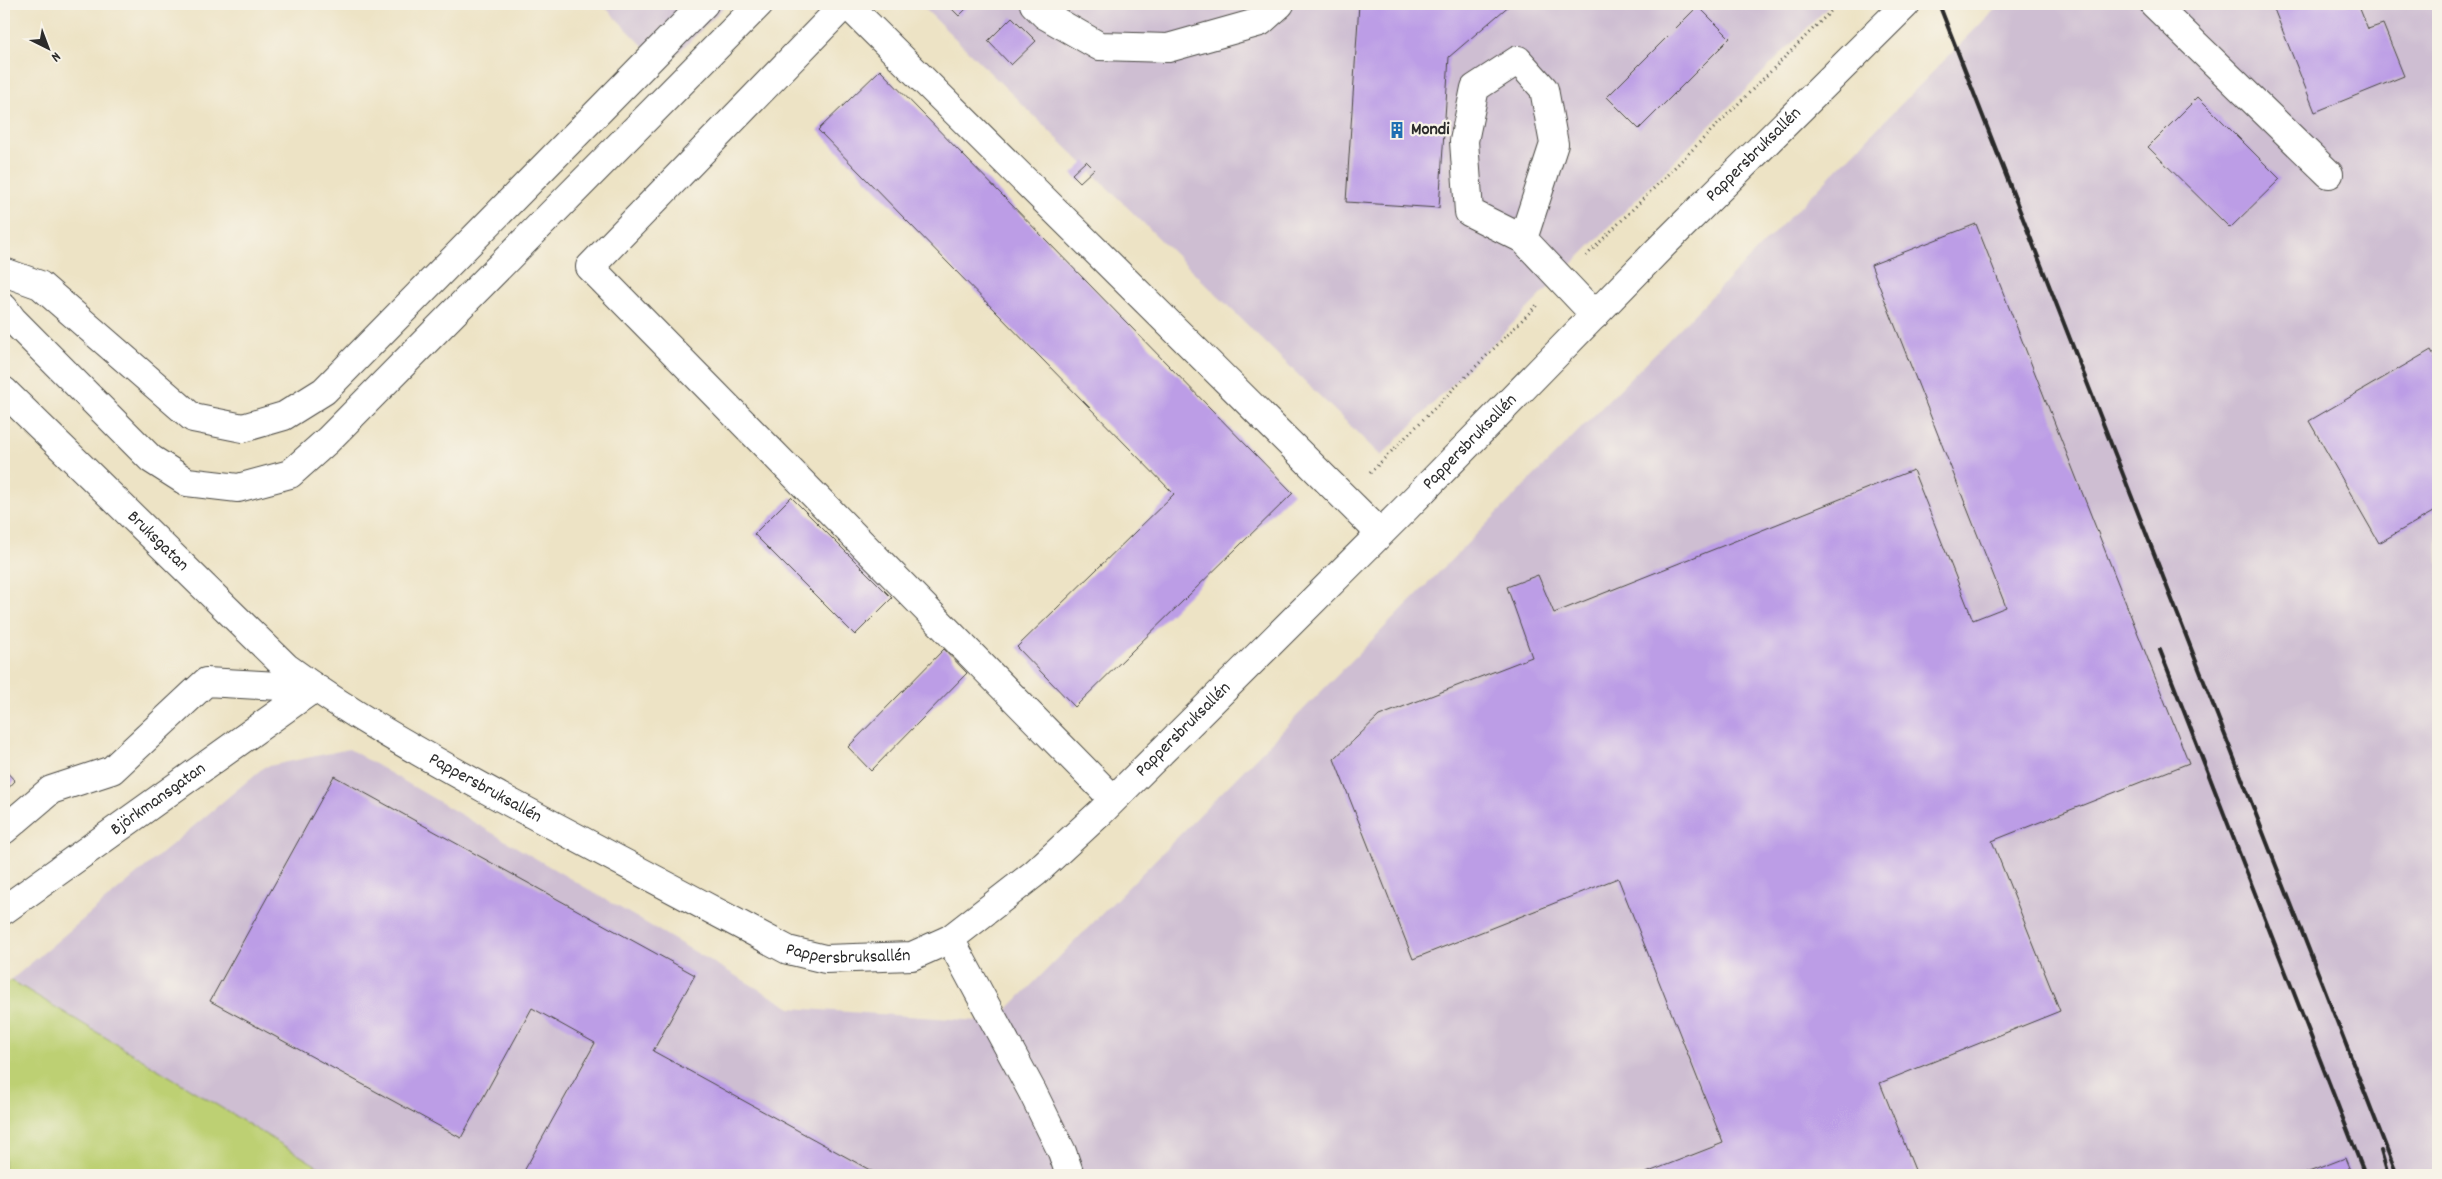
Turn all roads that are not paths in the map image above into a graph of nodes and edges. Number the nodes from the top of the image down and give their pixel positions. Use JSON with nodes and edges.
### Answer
{"nodes":[{"id":1,"x":704,"y":4,"type":"edge"},
{"id":2,"x":759,"y":4,"type":"edge"},
{"id":3,"x":846,"y":4,"type":"edge"},
{"id":4,"x":1034,"y":4,"type":"edge"},
{"id":5,"x":1280,"y":4,"type":"edge"},
{"id":6,"x":1906,"y":4,"type":"edge"},
{"id":7,"x":2154,"y":4,"type":"edge"},
{"id":8,"x":2330,"y":174,"type":"dead end"},
{"id":9,"x":1524,"y":239,"type":"junction"},
{"id":10,"x":4,"y":272,"type":"edge"},
{"id":11,"x":4,"y":308,"type":"edge"},
{"id":12,"x":1595,"y":315,"type":"junction"},
{"id":13,"x":4,"y":391,"type":"edge"},
{"id":14,"x":1380,"y":533,"type":"junction"},
{"id":15,"x":314,"y":688,"type":"junction"},
{"id":16,"x":1113,"y":799,"type":"junction"},
{"id":17,"x":4,"y":830,"type":"edge"},
{"id":18,"x":4,"y":910,"type":"edge"},
{"id":19,"x":950,"y":939,"type":"junction"},
{"id":20,"x":1070,"y":1175,"type":"edge"}],
"edges":[{"from":1,"to":10,"type":"street"},
{"from":2,"to":11,"type":"street"},
{"from":3,"to":14,"type":"street"},
{"from":3,"to":16,"type":"street"},
{"from":4,"to":5,"type":"street"},
{"from":6,"to":12,"type":"street","name":"Pappersbruksallén"},
{"from":7,"to":8,"type":"street"},
{"from":9,"to":9,"type":"street"},
{"from":9,"to":12,"type":"street"},
{"from":12,"to":14,"type":"street","name":"Pappersbruksallén"},
{"from":13,"to":15,"type":"street","name":"Bruksgatan"},
{"from":14,"to":16,"type":"street","name":"Pappersbruksallén"},
{"from":15,"to":17,"type":"street"},
{"from":15,"to":18,"type":"street","name":"Björkmansgatan"},
{"from":15,"to":19,"type":"street","name":"Pappersbruksallén"},
{"from":16,"to":19,"type":"street","name":"Pappersbruksallén"},
{"from":19,"to":20,"type":"street"}]}
